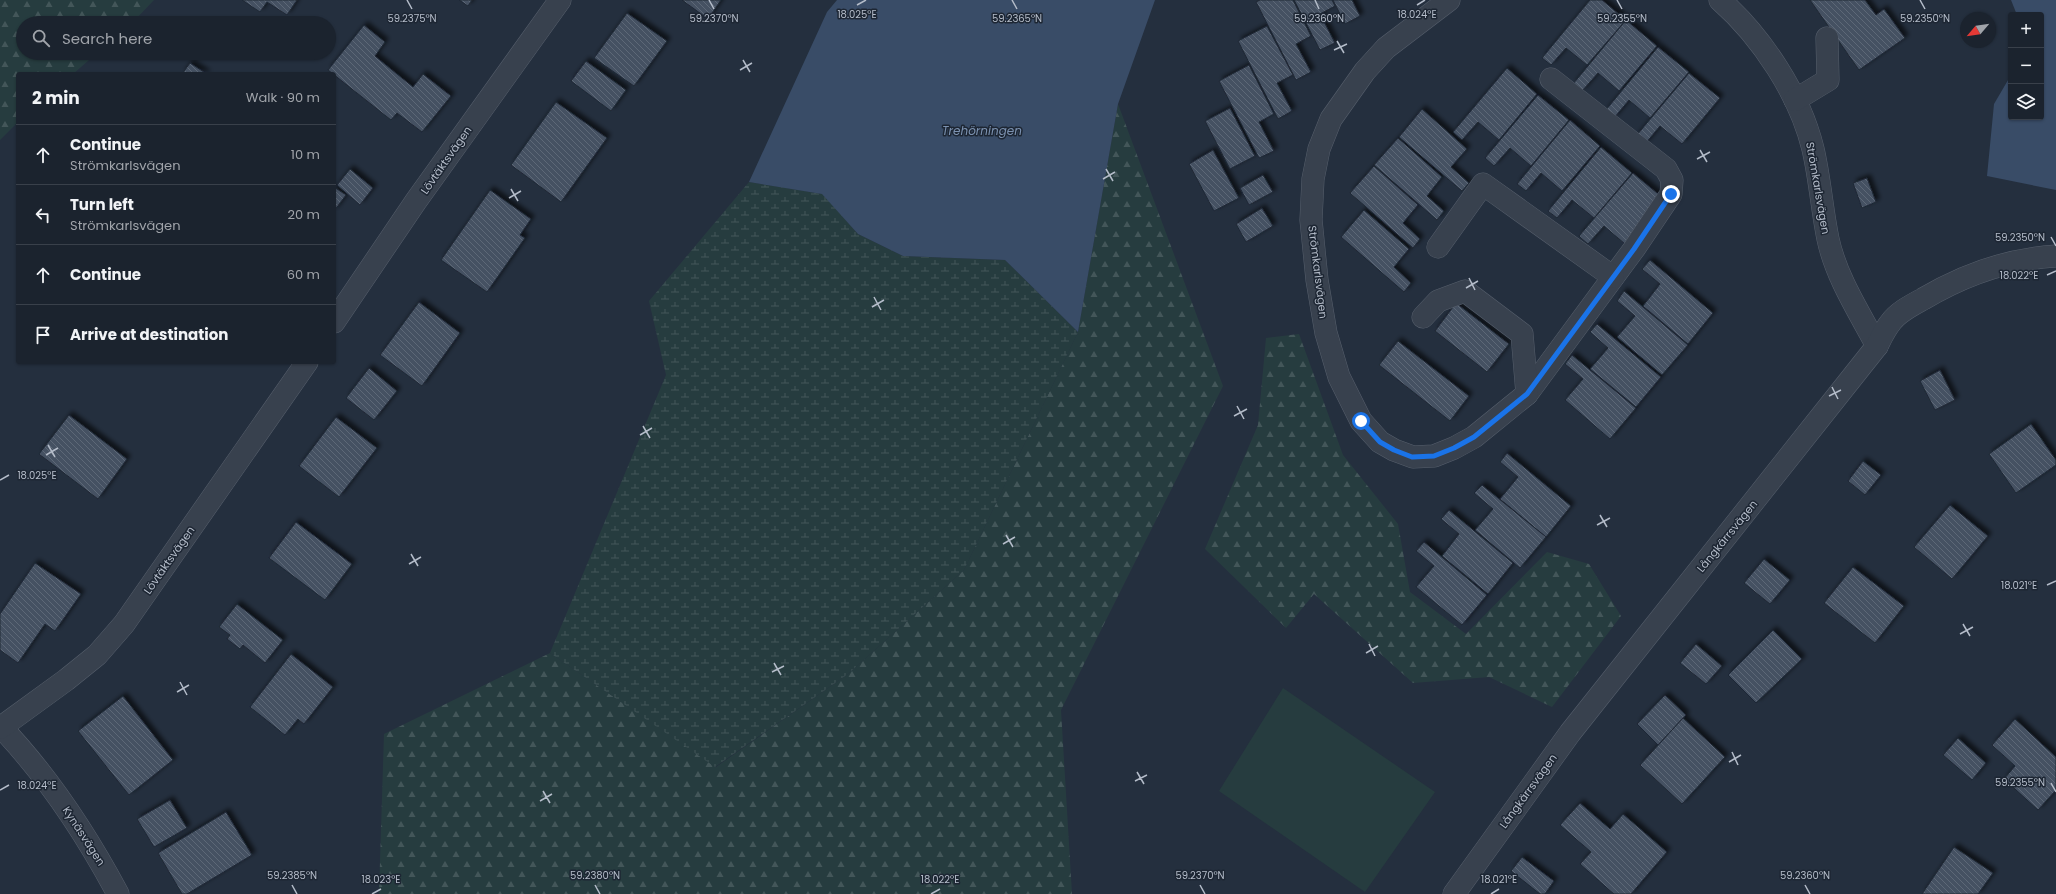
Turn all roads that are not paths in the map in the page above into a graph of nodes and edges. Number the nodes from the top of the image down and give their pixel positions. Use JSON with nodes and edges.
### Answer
{"nodes":[{"id":1,"x":560,"y":0,"type":"edge"},
{"id":2,"x":1449,"y":0,"type":"edge"},
{"id":3,"x":1722,"y":1,"type":"edge"},
{"id":4,"x":1827,"y":38,"type":"dead end"},
{"id":5,"x":1551,"y":79,"type":"dead end"},
{"id":6,"x":1795,"y":100,"type":"junction"},
{"id":7,"x":1438,"y":247,"type":"dead end"},
{"id":8,"x":2056,"y":256,"type":"edge"},
{"id":9,"x":1613,"y":277,"type":"junction"},
{"id":10,"x":1423,"y":317,"type":"dead end"},
{"id":11,"x":336,"y":319,"type":"edge"},
{"id":12,"x":1877,"y":346,"type":"junction"},
{"id":13,"x":306,"y":364,"type":"edge"},
{"id":14,"x":1527,"y":394,"type":"junction"},
{"id":15,"x":0,"y":727,"type":"edge"},
{"id":16,"x":118,"y":894,"type":"edge"},
{"id":17,"x":1454,"y":894,"type":"edge"}],
"edges":[{"from":1,"to":11,"type":"street","name":"Lövtäktsvägen"},
{"from":2,"to":14,"type":"street","name":"Strömkarlsvägen"},
{"from":3,"to":6,"type":"street","name":"Strömkarlsvägen"},
{"from":4,"to":6,"type":"street"},
{"from":5,"to":9,"type":"street","name":"Strömkarlsvägen"},
{"from":6,"to":12,"type":"street","name":"Strömkarlsvägen"},
{"from":7,"to":9,"type":"street"},
{"from":8,"to":12,"type":"street","name":"Långkärrsvägen"},
{"from":9,"to":14,"type":"street","name":"Strömkarlsvägen"},
{"from":10,"to":14,"type":"street"},
{"from":12,"to":17,"type":"street","name":"Långkärrsvägen"},
{"from":13,"to":15,"type":"street","name":"Lövtäktsvägen"},
{"from":15,"to":16,"type":"street","name":"Kynäsvägen"}]}
